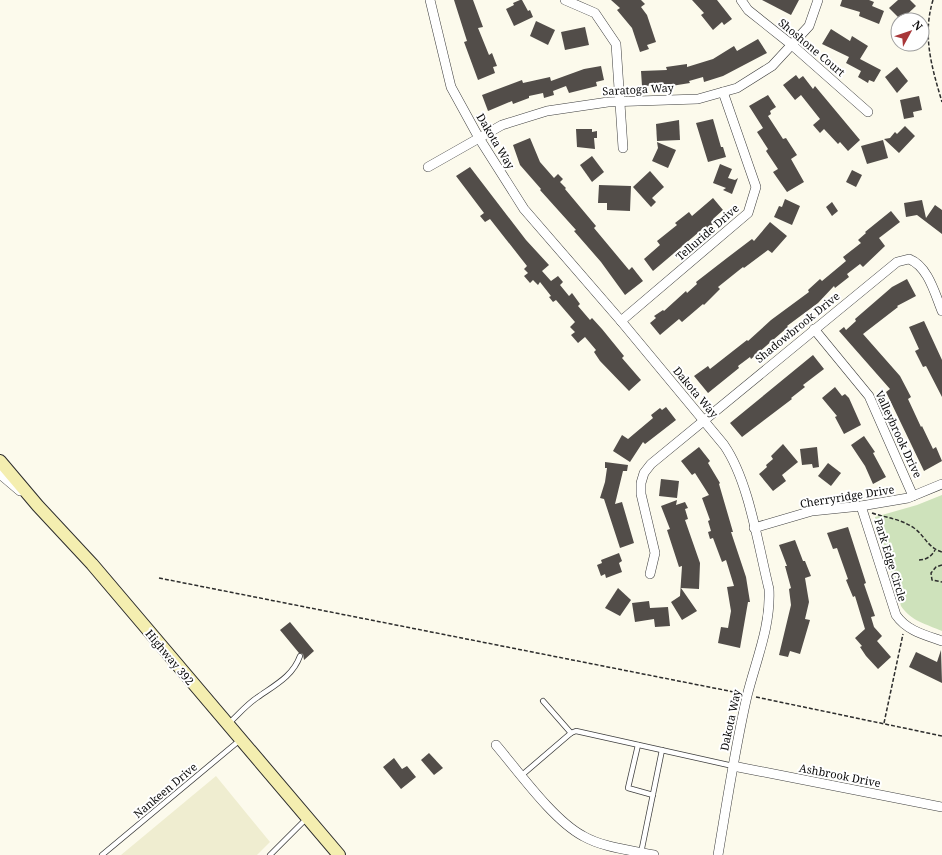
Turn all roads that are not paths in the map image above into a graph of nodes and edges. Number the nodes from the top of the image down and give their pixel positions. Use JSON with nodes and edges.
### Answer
{"nodes":[{"id":1,"x":430,"y":0,"type":"edge"},
{"id":2,"x":565,"y":0,"type":"edge"},
{"id":3,"x":741,"y":0,"type":"edge"},
{"id":4,"x":818,"y":0,"type":"edge"},
{"id":5,"x":792,"y":44,"type":"junction"},
{"id":6,"x":723,"y":92,"type":"junction"},
{"id":7,"x":621,"y":101,"type":"junction"},
{"id":8,"x":868,"y":112,"type":"dead end"},
{"id":9,"x":479,"y":138,"type":"junction"},
{"id":10,"x":623,"y":148,"type":"dead end"},
{"id":11,"x":428,"y":167,"type":"dead end"},
{"id":12,"x":942,"y":311,"type":"edge"},
{"id":13,"x":621,"y":321,"type":"junction"},
{"id":14,"x":814,"y":329,"type":"junction"},
{"id":15,"x":704,"y":420,"type":"junction"},
{"id":16,"x":0,"y":461,"type":"edge"},
{"id":17,"x":0,"y":474,"type":"edge"},
{"id":18,"x":942,"y":484,"type":"edge"},
{"id":19,"x":913,"y":496,"type":"junction"},
{"id":20,"x":38,"y":506,"type":"junction"},
{"id":21,"x":861,"y":506,"type":"junction"},
{"id":22,"x":754,"y":528,"type":"junction"},
{"id":23,"x":650,"y":574,"type":"dead end"},
{"id":24,"x":942,"y":641,"type":"edge"},
{"id":25,"x":300,"y":656,"type":"dead end"},
{"id":26,"x":543,"y":701,"type":"dead end"},
{"id":27,"x":227,"y":724,"type":"junction"},
{"id":28,"x":571,"y":733,"type":"junction"},
{"id":29,"x":240,"y":740,"type":"junction"},
{"id":30,"x":496,"y":745,"type":"dead end"},
{"id":31,"x":638,"y":745,"type":"junction"},
{"id":32,"x":662,"y":750,"type":"junction"},
{"id":33,"x":734,"y":766,"type":"junction"},
{"id":34,"x":522,"y":775,"type":"junction"},
{"id":35,"x":653,"y":795,"type":"junction"},
{"id":36,"x":942,"y":806,"type":"edge"},
{"id":37,"x":307,"y":818,"type":"junction"},
{"id":38,"x":641,"y":854,"type":"edge"},
{"id":39,"x":102,"y":855,"type":"edge"},
{"id":40,"x":270,"y":855,"type":"edge"},
{"id":41,"x":338,"y":855,"type":"edge"},
{"id":42,"x":654,"y":855,"type":"edge"},
{"id":43,"x":718,"y":855,"type":"edge"}],
"edges":[{"from":1,"to":9,"type":"street","name":"Dakota Way"},
{"from":2,"to":7,"type":"street"},
{"from":3,"to":5,"type":"street","name":"Shoshone Court"},
{"from":4,"to":5,"type":"street","name":"Saratoga Way"},
{"from":5,"to":6,"type":"street","name":"Saratoga Way"},
{"from":5,"to":8,"type":"street","name":"Shoshone Court"},
{"from":6,"to":7,"type":"street","name":"Saratoga Way"},
{"from":6,"to":13,"type":"street","name":"Telluride Drive"},
{"from":7,"to":9,"type":"street","name":"Saratoga Way"},
{"from":7,"to":10,"type":"street"},
{"from":9,"to":11,"type":"street","name":"Saratoga Way"},
{"from":9,"to":13,"type":"street","name":"Dakota Way"},
{"from":12,"to":14,"type":"street","name":"Shadowbrook Drive"},
{"from":13,"to":15,"type":"street","name":"Dakota Way"},
{"from":14,"to":15,"type":"street","name":"Shadowbrook Drive"},
{"from":14,"to":19,"type":"street","name":"Valleybrook Drive"},
{"from":15,"to":22,"type":"street","name":"Dakota Way"},
{"from":15,"to":23,"type":"street","name":"Shadowbrook Drive"},
{"from":16,"to":20,"type":"main road","name":"Highway 392"},
{"from":17,"to":20,"type":"street"},
{"from":18,"to":19,"type":"street","name":"Cherryridge Drive"},
{"from":19,"to":21,"type":"street","name":"Cherryridge Drive"},
{"from":20,"to":27,"type":"main road","name":"Highway 392"},
{"from":21,"to":22,"type":"street","name":"Cherryridge Drive"},
{"from":21,"to":24,"type":"street","name":"Park Edge Circle"},
{"from":22,"to":33,"type":"street","name":"Dakota Way"},
{"from":25,"to":27,"type":"lane"},
{"from":26,"to":28,"type":"lane"},
{"from":27,"to":29,"type":"main road","name":"Highway 392"},
{"from":28,"to":31,"type":"lane"},
{"from":28,"to":34,"type":"lane"},
{"from":29,"to":37,"type":"main road","name":"Highway 392"},
{"from":29,"to":39,"type":"lane","name":"Nankeen Drive"},
{"from":30,"to":34,"type":"street"},
{"from":31,"to":32,"type":"lane"},
{"from":31,"to":35,"type":"lane"},
{"from":32,"to":33,"type":"lane"},
{"from":32,"to":35,"type":"lane"},
{"from":33,"to":36,"type":"street","name":"Ashbrook Drive"},
{"from":33,"to":43,"type":"street","name":"Dakota Way"},
{"from":34,"to":38,"type":"street"},
{"from":35,"to":38,"type":"lane"},
{"from":37,"to":40,"type":"lane"},
{"from":37,"to":41,"type":"main road","name":"Highway 392"},
{"from":38,"to":42,"type":"street"}]}
